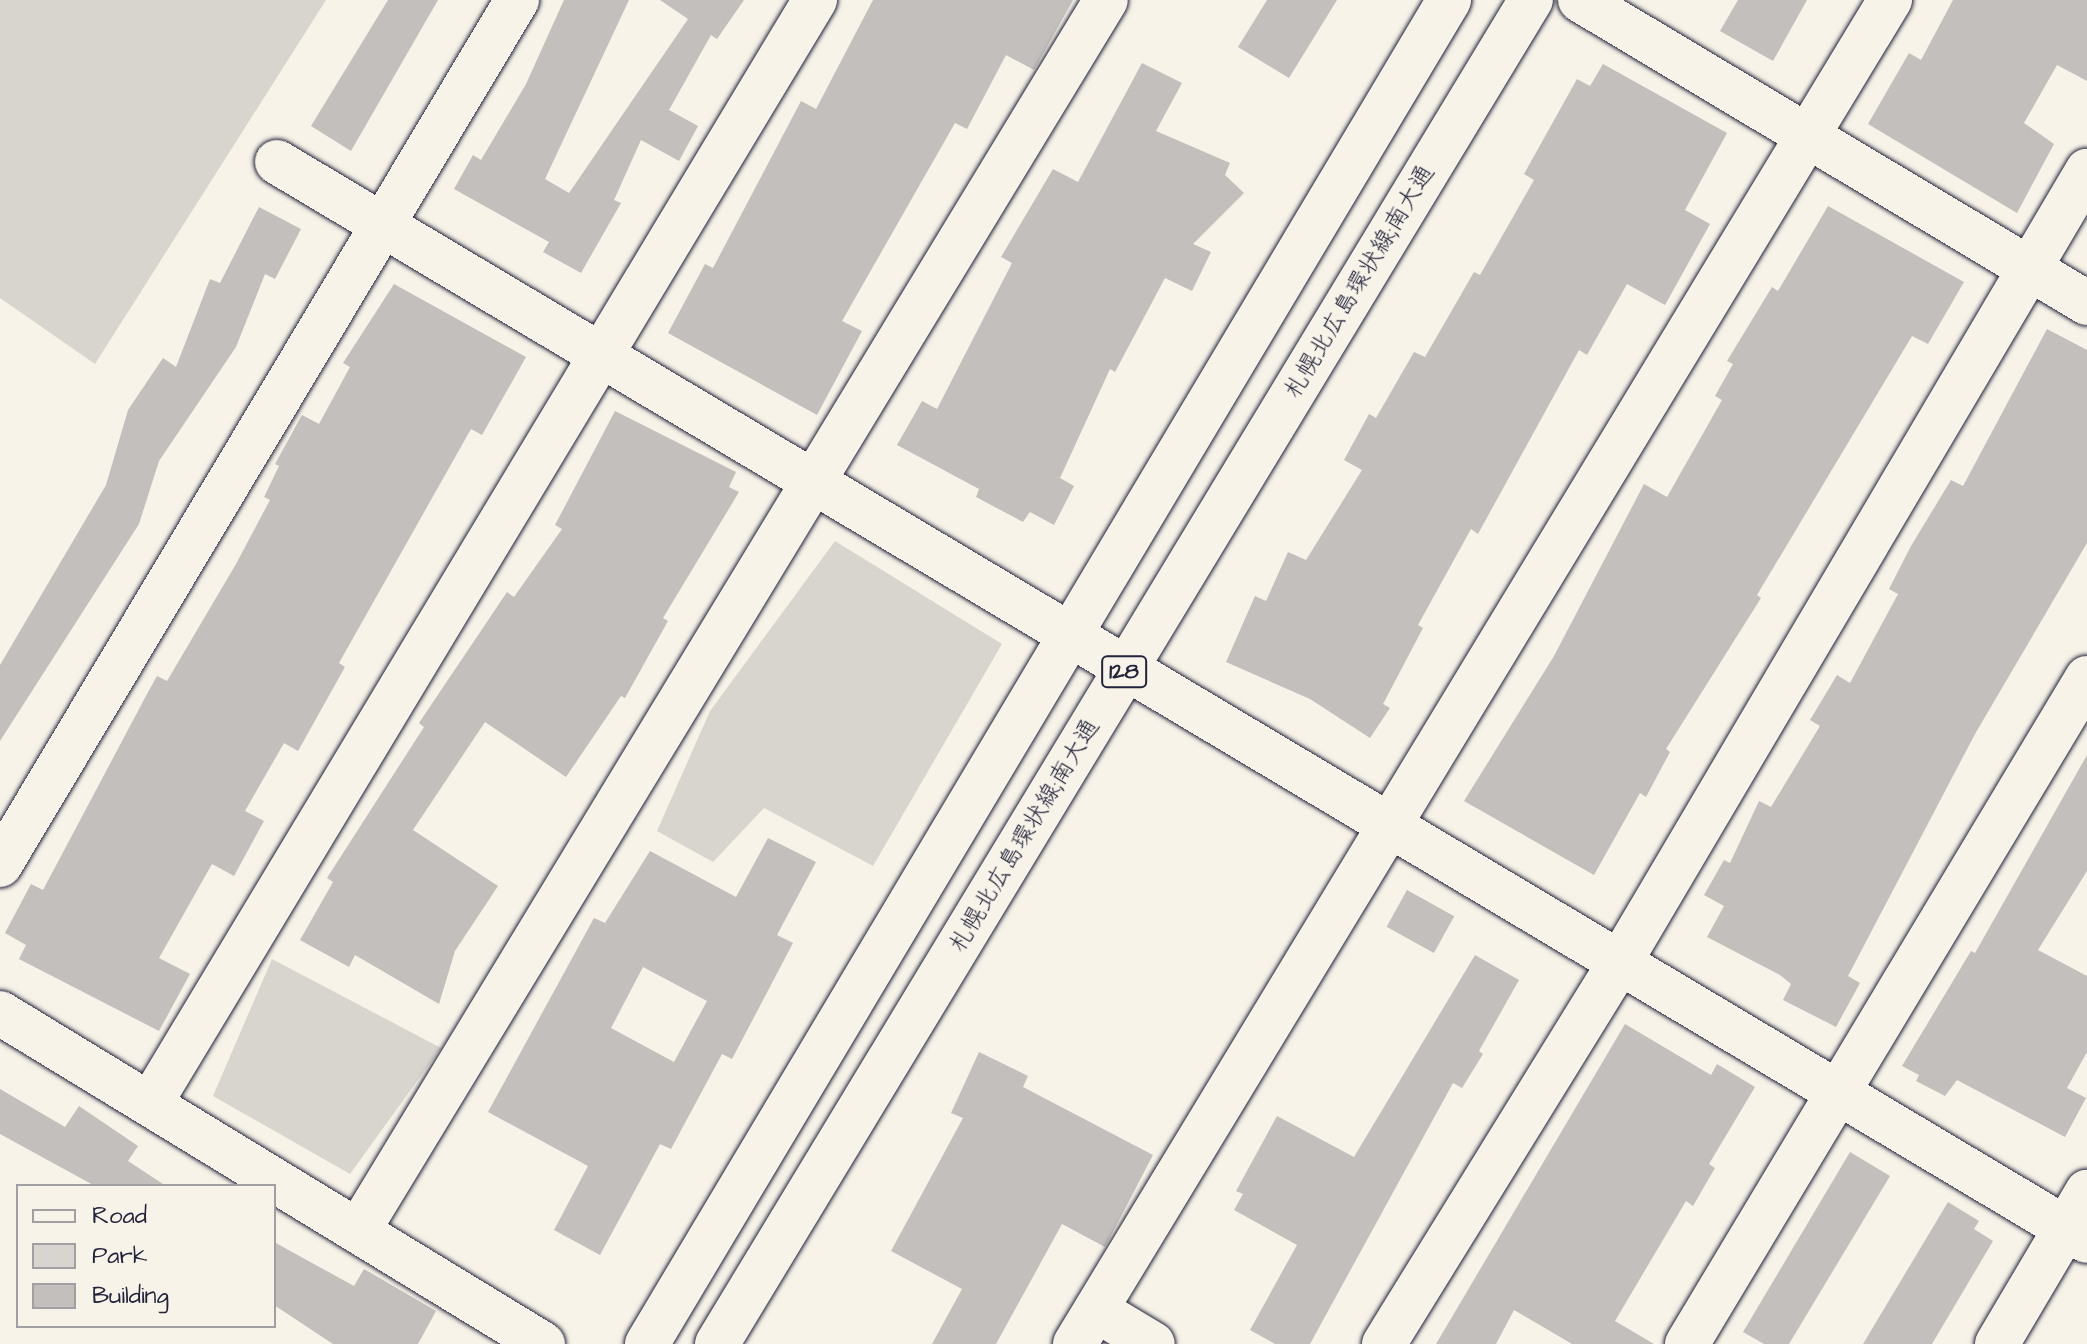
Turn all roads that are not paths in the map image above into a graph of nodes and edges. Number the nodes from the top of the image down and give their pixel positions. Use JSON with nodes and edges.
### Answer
{"nodes":[{"id":1,"x":517,"y":0,"type":"edge"},
{"id":2,"x":815,"y":0,"type":"edge"},
{"id":3,"x":1106,"y":0,"type":"edge"},
{"id":4,"x":1449,"y":0,"type":"edge"},
{"id":5,"x":1531,"y":0,"type":"edge"},
{"id":6,"x":1580,"y":0,"type":"edge"},
{"id":7,"x":1890,"y":0,"type":"edge"},
{"id":8,"x":1809,"y":137,"type":"junction"},
{"id":9,"x":277,"y":162,"type":"dead end"},
{"id":10,"x":2087,"y":171,"type":"edge"},
{"id":11,"x":383,"y":225,"type":"junction"},
{"id":12,"x":2027,"y":268,"type":"junction"},
{"id":13,"x":2087,"y":303,"type":"edge"},
{"id":14,"x":602,"y":356,"type":"junction"},
{"id":15,"x":813,"y":483,"type":"junction"},
{"id":16,"x":1069,"y":637,"type":"junction"},
{"id":17,"x":1127,"y":667,"type":"junction"},
{"id":18,"x":2087,"y":678,"type":"edge"},
{"id":19,"x":1393,"y":825,"type":"junction"},
{"id":20,"x":0,"y":865,"type":"edge"},
{"id":21,"x":1620,"y":962,"type":"junction"},
{"id":22,"x":0,"y":1013,"type":"edge"},
{"id":23,"x":1840,"y":1093,"type":"junction"},
{"id":24,"x":150,"y":1104,"type":"junction"},
{"id":25,"x":2080,"y":1220,"type":"edge"},
{"id":26,"x":358,"y":1231,"type":"junction"},
{"id":27,"x":1086,"y":1327,"type":"edge"},
{"id":28,"x":543,"y":1344,"type":"edge"},
{"id":29,"x":647,"y":1344,"type":"edge"},
{"id":30,"x":717,"y":1344,"type":"edge"},
{"id":31,"x":1153,"y":1344,"type":"edge"},
{"id":32,"x":1384,"y":1344,"type":"edge"},
{"id":33,"x":1687,"y":1344,"type":"edge"},
{"id":34,"x":1997,"y":1344,"type":"edge"}],
"edges":[{"from":1,"to":11,"type":"street"},
{"from":2,"to":14,"type":"street"},
{"from":3,"to":15,"type":"street"},
{"from":4,"to":16,"type":"street","number":"128"},
{"from":5,"to":17,"type":"street","name":"札幌北広島環状線;南大通","number":"128"},
{"from":6,"to":8,"type":"street"},
{"from":7,"to":8,"type":"street"},
{"from":8,"to":12,"type":"street"},
{"from":8,"to":19,"type":"street"},
{"from":9,"to":11,"type":"street"},
{"from":10,"to":12,"type":"street"},
{"from":11,"to":14,"type":"street"},
{"from":11,"to":20,"type":"street"},
{"from":12,"to":13,"type":"street"},
{"from":12,"to":21,"type":"street"},
{"from":14,"to":15,"type":"street"},
{"from":14,"to":24,"type":"street"},
{"from":15,"to":16,"type":"street"},
{"from":15,"to":26,"type":"street"},
{"from":16,"to":17,"type":"street"},
{"from":16,"to":29,"type":"street","number":"128"},
{"from":17,"to":19,"type":"street"},
{"from":17,"to":30,"type":"street","name":"札幌北広島環状線;南大通","number":"128"},
{"from":18,"to":23,"type":"street"},
{"from":19,"to":21,"type":"street"},
{"from":19,"to":27,"type":"street"},
{"from":21,"to":23,"type":"street"},
{"from":21,"to":32,"type":"street"},
{"from":22,"to":24,"type":"street"},
{"from":23,"to":25,"type":"street"},
{"from":23,"to":33,"type":"street"},
{"from":24,"to":26,"type":"street"},
{"from":25,"to":34,"type":"street"},
{"from":26,"to":28,"type":"street"},
{"from":27,"to":31,"type":"street"}]}
